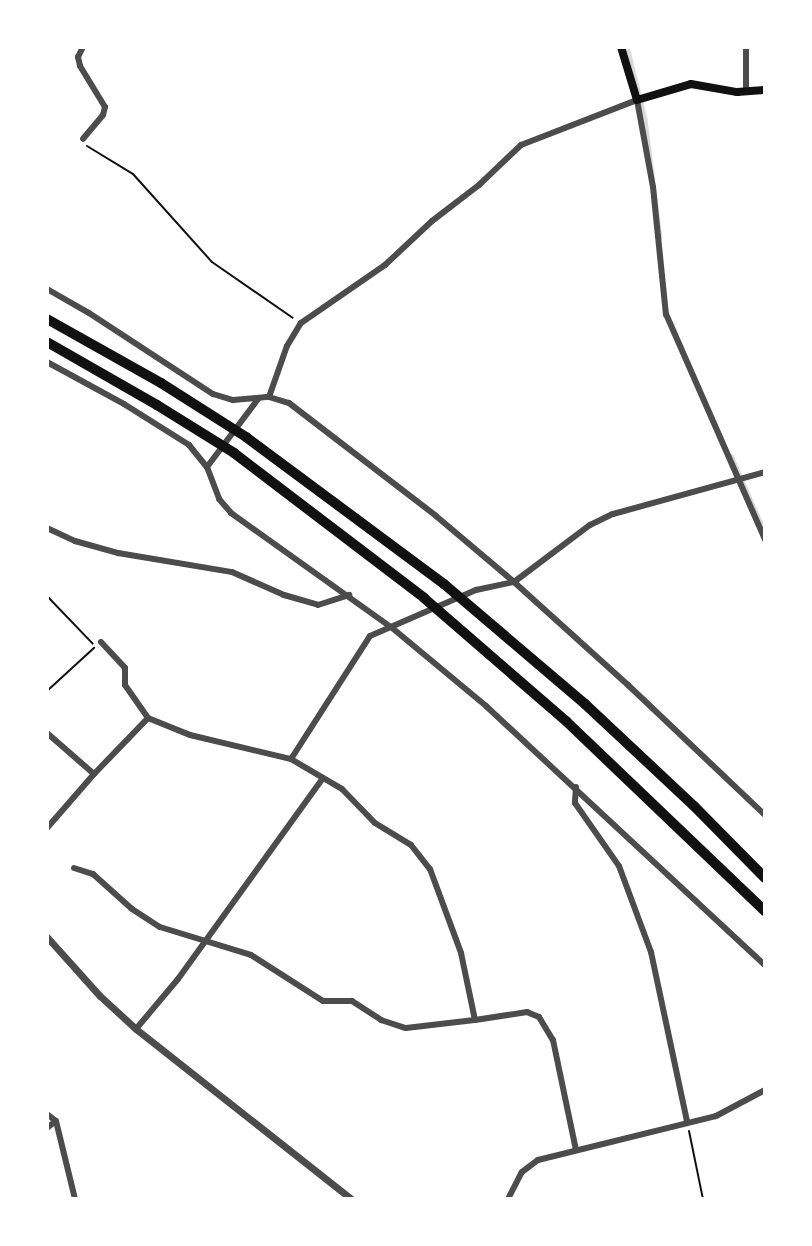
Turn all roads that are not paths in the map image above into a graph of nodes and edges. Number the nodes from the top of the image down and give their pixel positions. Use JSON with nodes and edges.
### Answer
{"nodes":[{"id":1,"x":83,"y":47,"type":"edge"},
{"id":2,"x":621,"y":47,"type":"edge"},
{"id":3,"x":746,"y":47,"type":"edge"},
{"id":4,"x":765,"y":90,"type":"edge"},
{"id":5,"x":746,"y":92,"type":"junction"},
{"id":6,"x":640,"y":99,"type":"junction"},
{"id":7,"x":83,"y":139,"type":"road end"},
{"id":8,"x":47,"y":289,"type":"edge"},
{"id":9,"x":47,"y":319,"type":"edge"},
{"id":10,"x":48,"y":343,"type":"edge"},
{"id":11,"x":47,"y":362,"type":"edge"},
{"id":12,"x":269,"y":397,"type":"junction"},
{"id":13,"x":258,"y":399,"type":"junction"},
{"id":14,"x":207,"y":467,"type":"junction"},
{"id":15,"x":765,"y":472,"type":"edge"},
{"id":16,"x":739,"y":477,"type":"junction"},
{"id":17,"x":47,"y":528,"type":"edge"},
{"id":18,"x":765,"y":541,"type":"edge"},
{"id":19,"x":514,"y":582,"type":"junction"},
{"id":20,"x":349,"y":595,"type":"junction"},
{"id":21,"x":391,"y":626,"type":"junction"},
{"id":22,"x":101,"y":642,"type":"road end"},
{"id":23,"x":148,"y":718,"type":"junction"},
{"id":24,"x":47,"y":733,"type":"edge"},
{"id":25,"x":291,"y":759,"type":"junction"},
{"id":26,"x":94,"y":774,"type":"junction"},
{"id":27,"x":322,"y":779,"type":"junction"},
{"id":28,"x":576,"y":787,"type":"junction"},
{"id":29,"x":765,"y":815,"type":"edge"},
{"id":30,"x":47,"y":828,"type":"edge"},
{"id":31,"x":74,"y":868,"type":"dead end"},
{"id":32,"x":765,"y":878,"type":"edge"},
{"id":33,"x":765,"y":911,"type":"edge"},
{"id":34,"x":47,"y":937,"type":"edge"},
{"id":35,"x":206,"y":941,"type":"junction"},
{"id":36,"x":765,"y":965,"type":"edge"},
{"id":37,"x":475,"y":1020,"type":"junction"},
{"id":38,"x":136,"y":1029,"type":"junction"},
{"id":39,"x":765,"y":1090,"type":"edge"},
{"id":40,"x":47,"y":1114,"type":"edge"},
{"id":41,"x":56,"y":1121,"type":"junction"},
{"id":42,"x":687,"y":1121,"type":"junction"},
{"id":43,"x":47,"y":1128,"type":"edge"},
{"id":44,"x":576,"y":1150,"type":"junction"},
{"id":45,"x":72,"y":1197,"type":"edge"},
{"id":46,"x":351,"y":1199,"type":"edge"},
{"id":47,"x":508,"y":1199,"type":"edge"}],
"edges":[{"from":1,"to":7,"type":"street"},
{"from":2,"to":6,"type":"main road"},
{"from":3,"to":5,"type":"street"},
{"from":4,"to":5,"type":"main road"},
{"from":5,"to":6,"type":"main road"},
{"from":6,"to":12,"type":"street"},
{"from":6,"to":16,"type":"street"},
{"from":8,"to":13,"type":"street"},
{"from":9,"to":32,"type":"highway"},
{"from":10,"to":33,"type":"highway"},
{"from":11,"to":14,"type":"street"},
{"from":12,"to":13,"type":"street"},
{"from":12,"to":19,"type":"street"},
{"from":13,"to":14,"type":"street"},
{"from":14,"to":20,"type":"street"},
{"from":15,"to":16,"type":"street"},
{"from":16,"to":18,"type":"street"},
{"from":16,"to":19,"type":"street"},
{"from":17,"to":20,"type":"street"},
{"from":19,"to":21,"type":"street"},
{"from":19,"to":29,"type":"street"},
{"from":20,"to":21,"type":"street"},
{"from":21,"to":25,"type":"street"},
{"from":21,"to":28,"type":"street"},
{"from":22,"to":23,"type":"street"},
{"from":23,"to":25,"type":"street"},
{"from":23,"to":26,"type":"street"},
{"from":24,"to":26,"type":"street"},
{"from":25,"to":27,"type":"street"},
{"from":26,"to":30,"type":"street"},
{"from":27,"to":35,"type":"street"},
{"from":27,"to":37,"type":"street"},
{"from":28,"to":36,"type":"street"},
{"from":28,"to":42,"type":"street"},
{"from":31,"to":35,"type":"street"},
{"from":34,"to":38,"type":"street"},
{"from":35,"to":37,"type":"street"},
{"from":35,"to":38,"type":"street"},
{"from":37,"to":44,"type":"street"},
{"from":38,"to":46,"type":"street"},
{"from":39,"to":42,"type":"street"},
{"from":40,"to":41,"type":"street"},
{"from":41,"to":43,"type":"street"},
{"from":41,"to":45,"type":"street"},
{"from":42,"to":44,"type":"street"},
{"from":44,"to":47,"type":"street"}]}
